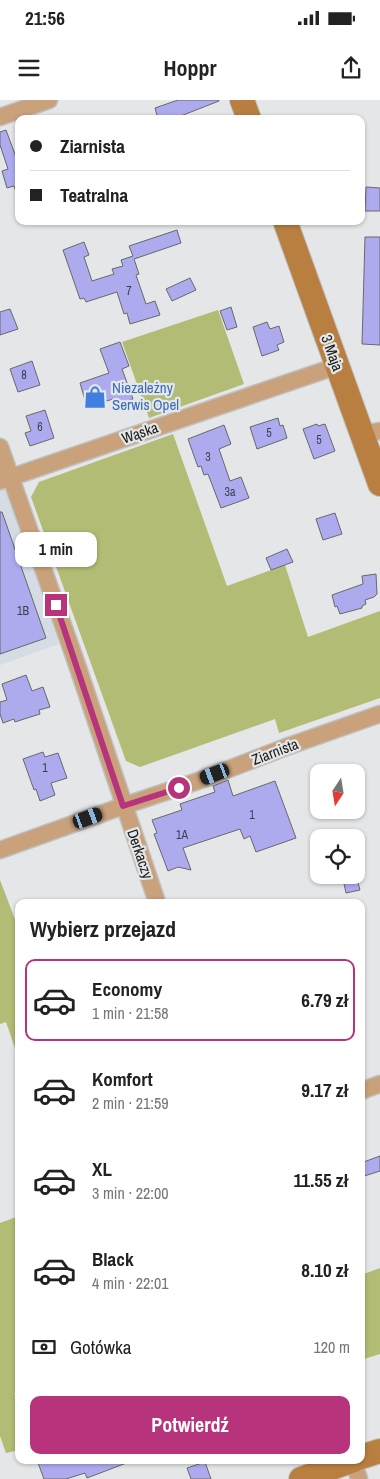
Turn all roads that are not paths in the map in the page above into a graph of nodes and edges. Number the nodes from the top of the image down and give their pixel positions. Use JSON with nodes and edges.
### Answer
{"nodes":[{"id":1,"x":49,"y":100,"type":"edge"},
{"id":2,"x":242,"y":100,"type":"edge"},
{"id":3,"x":248,"y":115,"type":"edge"},
{"id":4,"x":0,"y":117,"type":"edge"},
{"id":5,"x":287,"y":225,"type":"edge"},
{"id":6,"x":337,"y":366,"type":"junction"},
{"id":7,"x":371,"y":432,"type":"edge"},
{"id":8,"x":0,"y":447,"type":"edge"},
{"id":9,"x":6,"y":479,"type":"edge"},
{"id":10,"x":380,"y":484,"type":"edge"},
{"id":11,"x":380,"y":714,"type":"edge"},
{"id":12,"x":123,"y":806,"type":"junction"},
{"id":13,"x":0,"y":850,"type":"edge"},
{"id":14,"x":156,"y":899,"type":"edge"},
{"id":15,"x":380,"y":1084,"type":"edge"},
{"id":16,"x":365,"y":1090,"type":"edge"},
{"id":17,"x":380,"y":1451,"type":"edge"},
{"id":18,"x":365,"y":1456,"type":"edge"},
{"id":19,"x":342,"y":1464,"type":"edge"},
{"id":20,"x":354,"y":1464,"type":"edge"},
{"id":21,"x":301,"y":1479,"type":"edge"},
{"id":22,"x":359,"y":1479,"type":"edge"}],
"edges":[{"from":1,"to":4,"type":"street"},
{"from":2,"to":3,"type":"street"},
{"from":5,"to":6,"type":"street","name":"3 Maja"},
{"from":6,"to":7,"type":"street","name":"3 Maja"},
{"from":6,"to":9,"type":"street","name":"Wąska"},
{"from":7,"to":10,"type":"street","name":"3 Maja"},
{"from":8,"to":9,"type":"street","name":"Derkaczy"},
{"from":9,"to":12,"type":"street","name":"Derkaczy"},
{"from":11,"to":12,"type":"street","name":"Ziarnista"},
{"from":12,"to":13,"type":"street","name":"Ziarnista"},
{"from":12,"to":14,"type":"street","name":"Derkaczy"},
{"from":15,"to":16,"type":"street"},
{"from":17,"to":18,"type":"street"},
{"from":19,"to":21,"type":"street"},
{"from":20,"to":22,"type":"street"}]}
